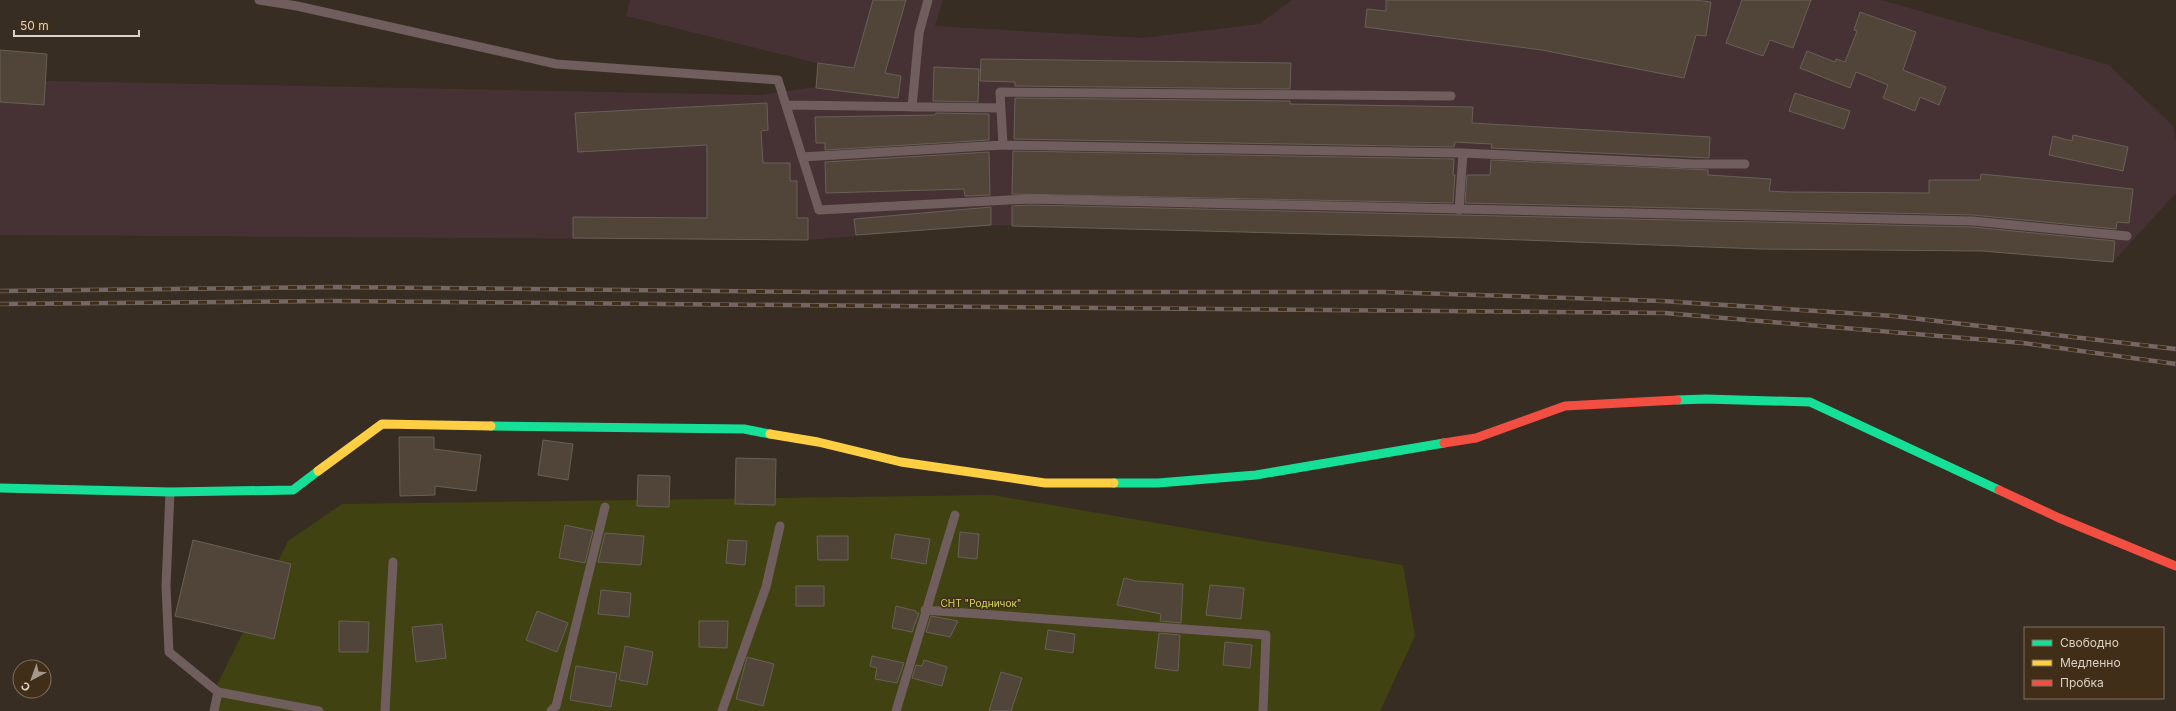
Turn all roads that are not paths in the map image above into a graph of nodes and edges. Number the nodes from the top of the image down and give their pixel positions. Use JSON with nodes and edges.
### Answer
{"nodes":[{"id":1,"x":259,"y":0,"type":"edge"},
{"id":2,"x":928,"y":0,"type":"edge"},
{"id":3,"x":1451,"y":96,"type":"dead end"},
{"id":4,"x":786,"y":105,"type":"junction"},
{"id":5,"x":912,"y":107,"type":"junction"},
{"id":6,"x":1001,"y":108,"type":"junction"},
{"id":7,"x":1003,"y":145,"type":"junction"},
{"id":8,"x":1463,"y":153,"type":"junction"},
{"id":9,"x":802,"y":157,"type":"junction"},
{"id":10,"x":1745,"y":164,"type":"dead end"},
{"id":11,"x":1459,"y":210,"type":"junction"},
{"id":12,"x":2126,"y":236,"type":"dead end"},
{"id":13,"x":0,"y":488,"type":"edge"},
{"id":14,"x":170,"y":492,"type":"junction"},
{"id":15,"x":605,"y":507,"type":"dead end"},
{"id":16,"x":955,"y":515,"type":"dead end"},
{"id":17,"x":780,"y":526,"type":"dead end"},
{"id":18,"x":393,"y":562,"type":"dead end"},
{"id":19,"x":2176,"y":566,"type":"edge"},
{"id":20,"x":925,"y":610,"type":"junction"},
{"id":21,"x":218,"y":692,"type":"junction"},
{"id":22,"x":214,"y":711,"type":"edge"},
{"id":23,"x":319,"y":711,"type":"edge"},
{"id":24,"x":385,"y":711,"type":"edge"},
{"id":25,"x":551,"y":711,"type":"edge"},
{"id":26,"x":722,"y":711,"type":"edge"},
{"id":27,"x":896,"y":711,"type":"edge"},
{"id":28,"x":1263,"y":711,"type":"edge"}],
"edges":[{"from":1,"to":4,"type":"lane"},
{"from":2,"to":5,"type":"lane"},
{"from":3,"to":6,"type":"lane"},
{"from":4,"to":5,"type":"lane"},
{"from":4,"to":9,"type":"lane"},
{"from":5,"to":6,"type":"lane"},
{"from":6,"to":7,"type":"lane"},
{"from":7,"to":8,"type":"lane"},
{"from":7,"to":9,"type":"lane"},
{"from":8,"to":10,"type":"lane"},
{"from":8,"to":11,"type":"lane"},
{"from":9,"to":11,"type":"lane"},
{"from":11,"to":12,"type":"lane"},
{"from":13,"to":14,"type":"street"},
{"from":14,"to":19,"type":"street"},
{"from":14,"to":21,"type":"lane"},
{"from":15,"to":25,"type":"lane"},
{"from":16,"to":20,"type":"lane"},
{"from":17,"to":26,"type":"lane"},
{"from":18,"to":24,"type":"lane"},
{"from":20,"to":27,"type":"lane"},
{"from":20,"to":28,"type":"lane"},
{"from":21,"to":22,"type":"lane"},
{"from":21,"to":23,"type":"lane"}]}
